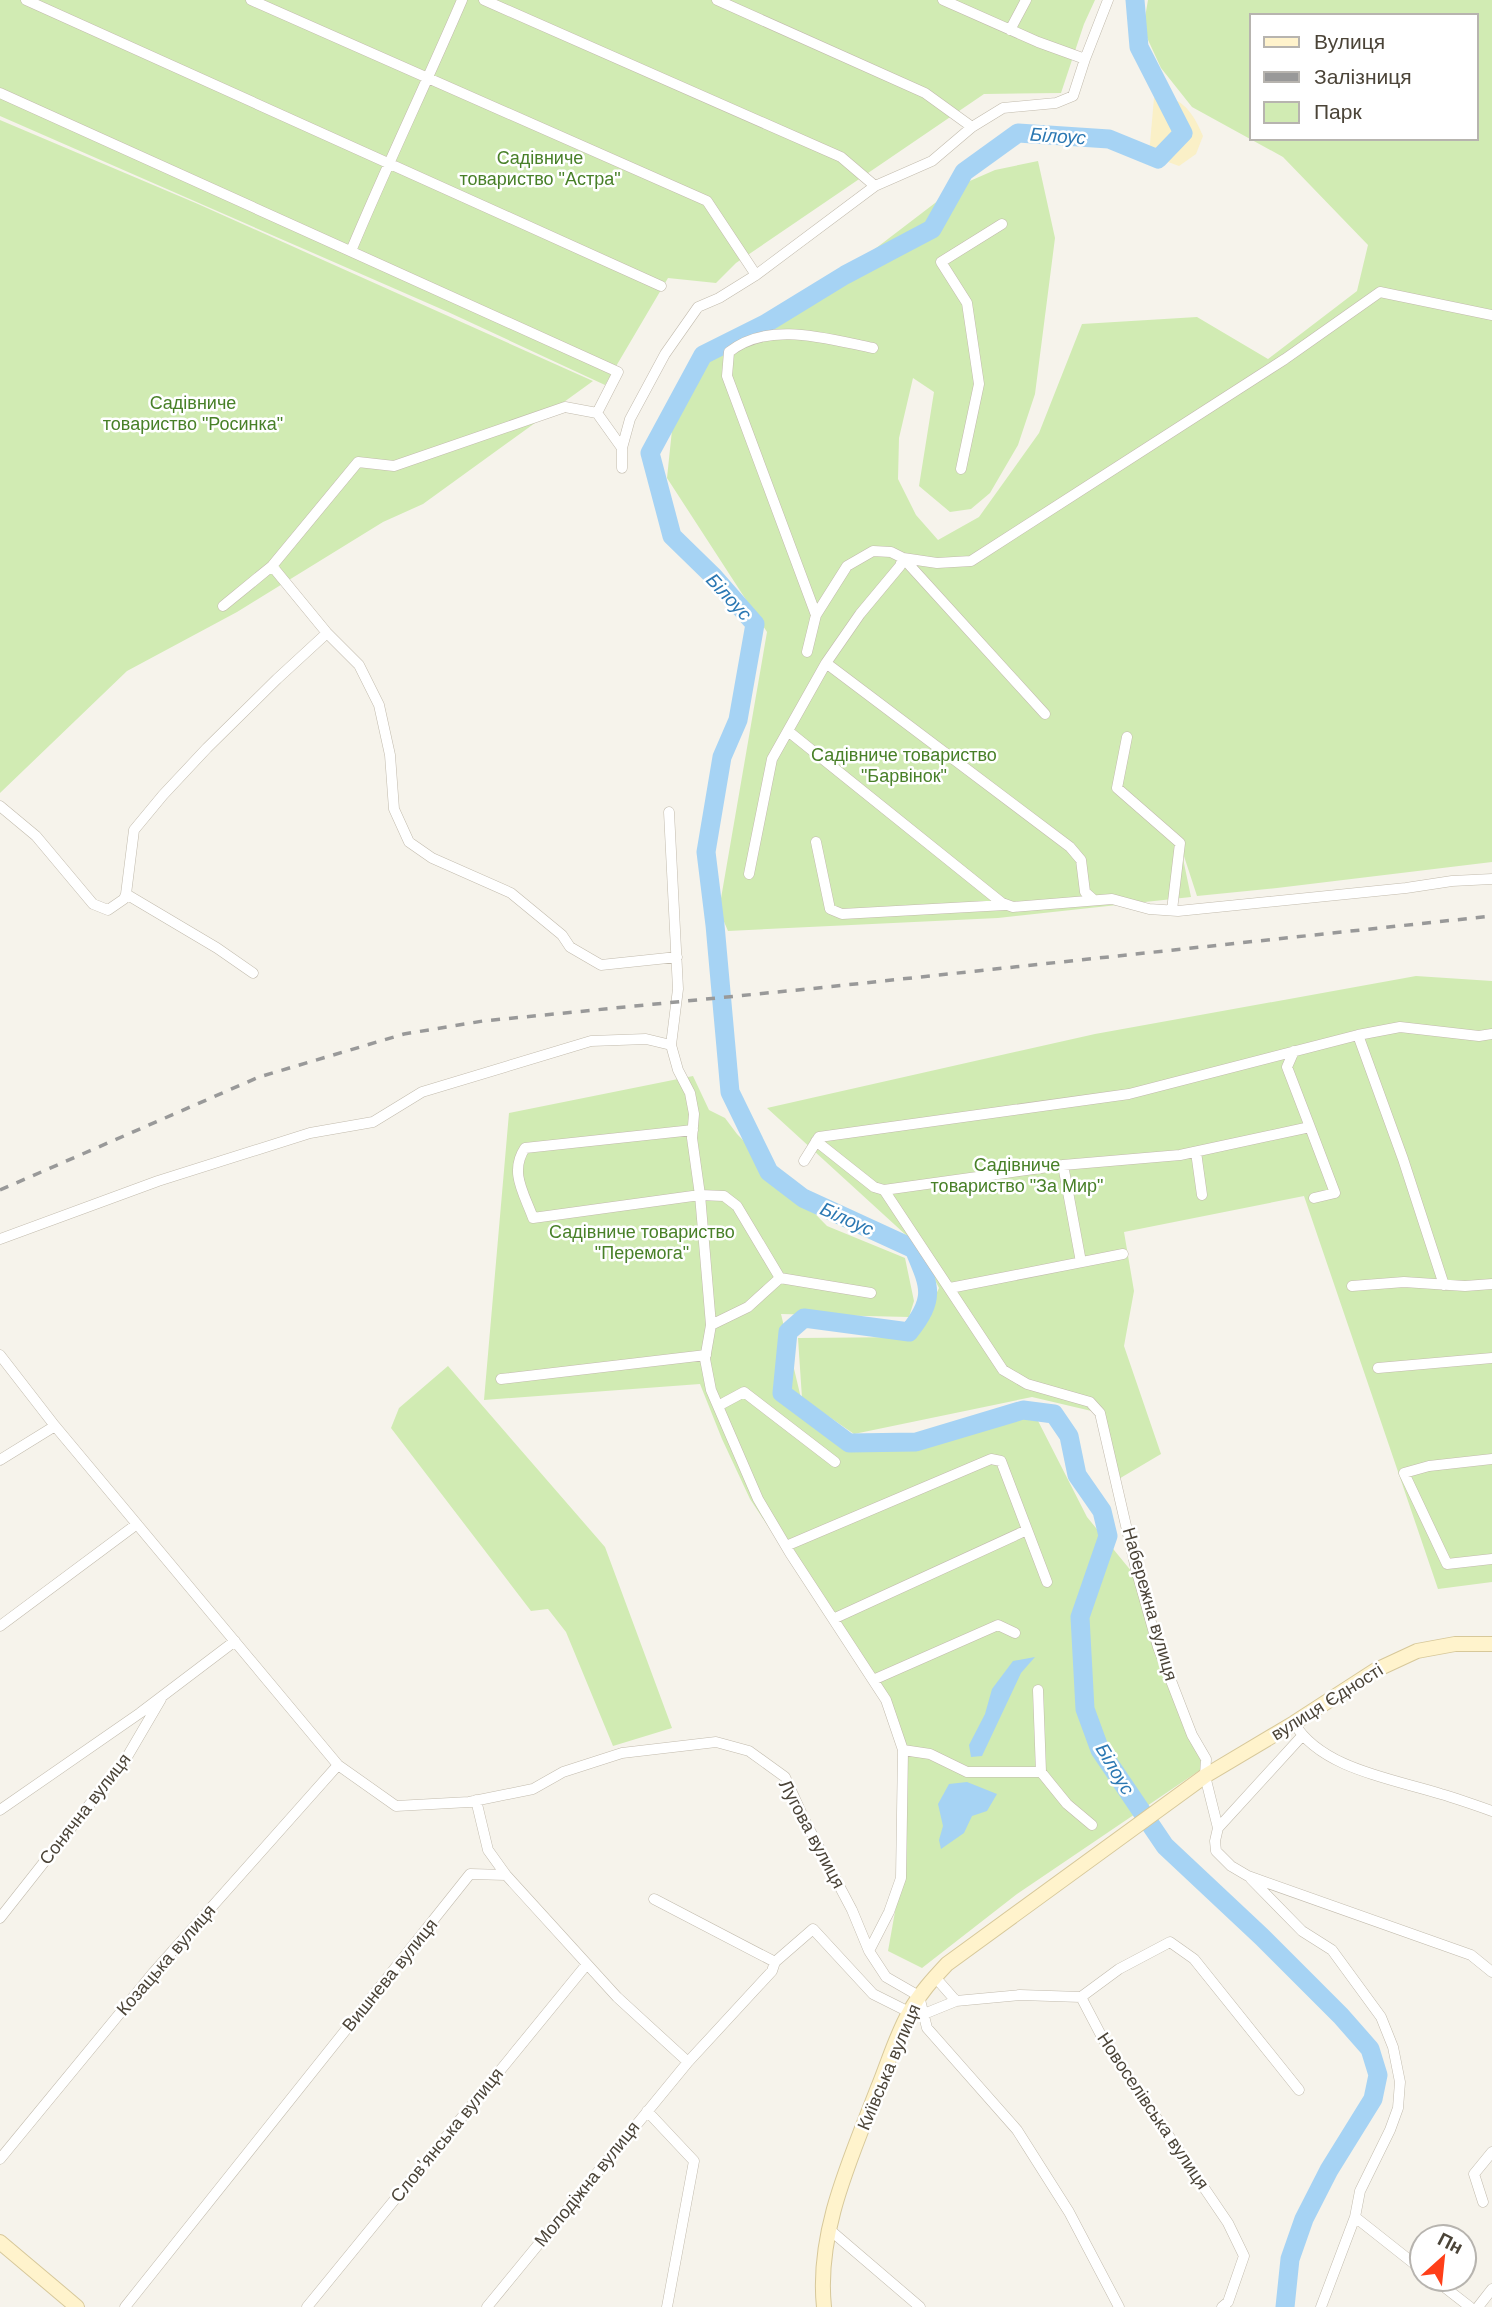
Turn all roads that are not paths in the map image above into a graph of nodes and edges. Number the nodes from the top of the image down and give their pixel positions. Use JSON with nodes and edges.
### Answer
{"nodes":[{"id":1,"x":26,"y":0,"type":"edge"},
{"id":2,"x":251,"y":0,"type":"edge"},
{"id":3,"x":462,"y":0,"type":"edge"},
{"id":4,"x":484,"y":0,"type":"edge"},
{"id":5,"x":717,"y":0,"type":"edge"},
{"id":6,"x":943,"y":0,"type":"edge"},
{"id":7,"x":1026,"y":0,"type":"edge"},
{"id":8,"x":1108,"y":0,"type":"edge"},
{"id":9,"x":1010,"y":30,"type":"junction"},
{"id":10,"x":1085,"y":59,"type":"junction"},
{"id":11,"x":428,"y":79,"type":"junction"},
{"id":12,"x":0,"y":93,"type":"edge"},
{"id":13,"x":972,"y":127,"type":"junction"},
{"id":14,"x":388,"y":163,"type":"junction"},
{"id":15,"x":875,"y":186,"type":"junction"},
{"id":16,"x":1002,"y":224,"type":"dead end"},
{"id":17,"x":351,"y":251,"type":"junction"},
{"id":18,"x":756,"y":275,"type":"junction"},
{"id":19,"x":661,"y":286,"type":"dead end"},
{"id":20,"x":1492,"y":315,"type":"edge"},
{"id":21,"x":873,"y":348,"type":"dead end"},
{"id":22,"x":597,"y":413,"type":"junction"},
{"id":23,"x":622,"y":449,"type":"junction"},
{"id":24,"x":622,"y":468,"type":"dead end"},
{"id":25,"x":961,"y":469,"type":"dead end"},
{"id":26,"x":903,"y":558,"type":"junction"},
{"id":27,"x":272,"y":566,"type":"junction"},
{"id":28,"x":223,"y":607,"type":"dead end"},
{"id":29,"x":817,"y":615,"type":"junction"},
{"id":30,"x":327,"y":633,"type":"junction"},
{"id":31,"x":807,"y":652,"type":"dead end"},
{"id":32,"x":826,"y":663,"type":"junction"},
{"id":33,"x":1045,"y":714,"type":"dead end"},
{"id":34,"x":788,"y":731,"type":"junction"},
{"id":35,"x":1127,"y":737,"type":"dead end"},
{"id":36,"x":0,"y":806,"type":"edge"},
{"id":37,"x":669,"y":812,"type":"dead end"},
{"id":38,"x":816,"y":842,"type":"dead end"},
{"id":39,"x":748,"y":874,"type":"dead end"},
{"id":40,"x":1492,"y":879,"type":"edge"},
{"id":41,"x":126,"y":894,"type":"junction"},
{"id":42,"x":1094,"y":900,"type":"junction"},
{"id":43,"x":1006,"y":905,"type":"junction"},
{"id":44,"x":1172,"y":910,"type":"junction"},
{"id":45,"x":677,"y":957,"type":"junction"},
{"id":46,"x":253,"y":974,"type":"dead end"},
{"id":47,"x":1492,"y":1034,"type":"edge"},
{"id":48,"x":1358,"y":1035,"type":"junction"},
{"id":49,"x":671,"y":1045,"type":"junction"},
{"id":50,"x":1294,"y":1051,"type":"junction"},
{"id":51,"x":1310,"y":1127,"type":"junction"},
{"id":52,"x":693,"y":1130,"type":"junction"},
{"id":53,"x":816,"y":1141,"type":"junction"},
{"id":54,"x":1196,"y":1152,"type":"junction"},
{"id":55,"x":804,"y":1161,"type":"dead end"},
{"id":56,"x":1063,"y":1165,"type":"junction"},
{"id":57,"x":884,"y":1190,"type":"junction"},
{"id":58,"x":700,"y":1195,"type":"junction"},
{"id":59,"x":1202,"y":1195,"type":"dead end"},
{"id":60,"x":1314,"y":1198,"type":"dead end"},
{"id":61,"x":0,"y":1239,"type":"edge"},
{"id":62,"x":1123,"y":1254,"type":"dead end"},
{"id":63,"x":1081,"y":1262,"type":"junction"},
{"id":64,"x":780,"y":1278,"type":"junction"},
{"id":65,"x":1492,"y":1284,"type":"edge"},
{"id":66,"x":1444,"y":1285,"type":"junction"},
{"id":67,"x":1352,"y":1286,"type":"dead end"},
{"id":68,"x":950,"y":1288,"type":"junction"},
{"id":69,"x":872,"y":1293,"type":"dead end"},
{"id":70,"x":711,"y":1325,"type":"junction"},
{"id":71,"x":0,"y":1355,"type":"edge"},
{"id":72,"x":706,"y":1355,"type":"junction"},
{"id":73,"x":1492,"y":1357,"type":"edge"},
{"id":74,"x":1378,"y":1368,"type":"dead end"},
{"id":75,"x":501,"y":1379,"type":"dead end"},
{"id":76,"x":718,"y":1406,"type":"junction"},
{"id":77,"x":55,"y":1426,"type":"junction"},
{"id":78,"x":1492,"y":1459,"type":"edge"},
{"id":79,"x":0,"y":1460,"type":"edge"},
{"id":80,"x":835,"y":1462,"type":"dead end"},
{"id":81,"x":137,"y":1524,"type":"junction"},
{"id":82,"x":1027,"y":1530,"type":"junction"},
{"id":83,"x":786,"y":1546,"type":"junction"},
{"id":84,"x":1492,"y":1559,"type":"edge"},
{"id":85,"x":1047,"y":1582,"type":"dead end"},
{"id":86,"x":834,"y":1619,"type":"junction"},
{"id":87,"x":0,"y":1626,"type":"edge"},
{"id":88,"x":1015,"y":1633,"type":"dead end"},
{"id":89,"x":235,"y":1641,"type":"junction"},
{"id":90,"x":1492,"y":1644,"type":"edge"},
{"id":91,"x":873,"y":1681,"type":"junction"},
{"id":92,"x":1038,"y":1690,"type":"dead end"},
{"id":93,"x":163,"y":1696,"type":"junction"},
{"id":94,"x":1298,"y":1730,"type":"junction"},
{"id":95,"x":903,"y":1750,"type":"junction"},
{"id":96,"x":338,"y":1765,"type":"junction"},
{"id":97,"x":1041,"y":1772,"type":"junction"},
{"id":98,"x":1205,"y":1776,"type":"junction"},
{"id":99,"x":476,"y":1800,"type":"junction"},
{"id":100,"x":0,"y":1810,"type":"edge"},
{"id":101,"x":1492,"y":1811,"type":"edge"},
{"id":102,"x":1092,"y":1825,"type":"dead end"},
{"id":103,"x":1218,"y":1828,"type":"junction"},
{"id":104,"x":1122,"y":1839,"type":"joint"},
{"id":105,"x":506,"y":1875,"type":"junction"},
{"id":106,"x":1248,"y":1876,"type":"junction"},
{"id":107,"x":654,"y":1899,"type":"dead end"},
{"id":108,"x":0,"y":1918,"type":"edge"},
{"id":109,"x":869,"y":1951,"type":"junction"},
{"id":110,"x":775,"y":1962,"type":"junction"},
{"id":111,"x":587,"y":1964,"type":"junction"},
{"id":112,"x":1492,"y":1972,"type":"edge"},
{"id":113,"x":934,"y":1977,"type":"junction"},
{"id":114,"x":919,"y":1996,"type":"junction"},
{"id":115,"x":1081,"y":1997,"type":"junction"},
{"id":116,"x":957,"y":2001,"type":"junction"},
{"id":117,"x":916,"y":2013,"type":"junction"},
{"id":118,"x":688,"y":2062,"type":"junction"},
{"id":119,"x":1300,"y":2090,"type":"dead end"},
{"id":120,"x":647,"y":2111,"type":"junction"},
{"id":121,"x":1492,"y":2152,"type":"edge"},
{"id":122,"x":0,"y":2159,"type":"edge"},
{"id":123,"x":1483,"y":2202,"type":"dead end"},
{"id":124,"x":1356,"y":2217,"type":"junction"},
{"id":125,"x":830,"y":2230,"type":"junction"},
{"id":126,"x":0,"y":2242,"type":"edge"},
{"id":127,"x":1408,"y":2259,"type":"edge"},
{"id":128,"x":1492,"y":2289,"type":"edge"},
{"id":129,"x":1452,"y":2293,"type":"edge"},
{"id":130,"x":67,"y":2304,"type":"edge"},
{"id":131,"x":125,"y":2307,"type":"edge"},
{"id":132,"x":307,"y":2307,"type":"edge"},
{"id":133,"x":487,"y":2307,"type":"edge"},
{"id":134,"x":667,"y":2307,"type":"edge"},
{"id":135,"x":824,"y":2307,"type":"edge"},
{"id":136,"x":920,"y":2307,"type":"edge"},
{"id":137,"x":1119,"y":2307,"type":"edge"},
{"id":138,"x":1222,"y":2307,"type":"edge"},
{"id":139,"x":1321,"y":2307,"type":"edge"},
{"id":140,"x":1470,"y":2307,"type":"edge"},
{"id":141,"x":1478,"y":2307,"type":"edge"}],
"edges":[{"from":1,"to":14,"type":"street"},
{"from":2,"to":11,"type":"street"},
{"from":3,"to":11,"type":"street"},
{"from":4,"to":15,"type":"street"},
{"from":5,"to":13,"type":"street"},
{"from":6,"to":9,"type":"street"},
{"from":7,"to":9,"type":"street"},
{"from":8,"to":10,"type":"street"},
{"from":9,"to":10,"type":"street"},
{"from":10,"to":13,"type":"street"},
{"from":11,"to":14,"type":"street"},
{"from":11,"to":18,"type":"street"},
{"from":12,"to":17,"type":"street"},
{"from":13,"to":15,"type":"street"},
{"from":14,"to":17,"type":"street"},
{"from":14,"to":19,"type":"street"},
{"from":15,"to":18,"type":"street"},
{"from":16,"to":25,"type":"street"},
{"from":17,"to":22,"type":"street"},
{"from":18,"to":23,"type":"street"},
{"from":20,"to":26,"type":"street"},
{"from":21,"to":29,"type":"street"},
{"from":22,"to":23,"type":"street"},
{"from":22,"to":27,"type":"street"},
{"from":23,"to":24,"type":"street"},
{"from":26,"to":29,"type":"street"},
{"from":26,"to":32,"type":"street"},
{"from":26,"to":33,"type":"street"},
{"from":27,"to":28,"type":"street"},
{"from":27,"to":30,"type":"street"},
{"from":29,"to":31,"type":"street"},
{"from":30,"to":41,"type":"street"},
{"from":30,"to":45,"type":"street"},
{"from":32,"to":34,"type":"street"},
{"from":32,"to":42,"type":"street"},
{"from":34,"to":39,"type":"street"},
{"from":34,"to":43,"type":"street"},
{"from":35,"to":44,"type":"street"},
{"from":36,"to":41,"type":"street"},
{"from":37,"to":45,"type":"street"},
{"from":38,"to":43,"type":"street"},
{"from":40,"to":44,"type":"street"},
{"from":41,"to":46,"type":"street"},
{"from":42,"to":43,"type":"street"},
{"from":42,"to":44,"type":"street"},
{"from":45,"to":49,"type":"street"},
{"from":47,"to":48,"type":"street"},
{"from":48,"to":50,"type":"street"},
{"from":48,"to":66,"type":"street"},
{"from":49,"to":52,"type":"street"},
{"from":49,"to":61,"type":"street"},
{"from":50,"to":51,"type":"street"},
{"from":50,"to":53,"type":"street"},
{"from":51,"to":54,"type":"street"},
{"from":51,"to":60,"type":"street"},
{"from":52,"to":58,"type":"street"},
{"from":52,"to":58,"type":"street"},
{"from":53,"to":55,"type":"street"},
{"from":53,"to":57,"type":"street"},
{"from":54,"to":56,"type":"street"},
{"from":54,"to":59,"type":"street"},
{"from":56,"to":57,"type":"street"},
{"from":56,"to":63,"type":"street"},
{"from":57,"to":68,"type":"street","name":"Набережна вулиця"},
{"from":58,"to":64,"type":"street"},
{"from":58,"to":70,"type":"street"},
{"from":62,"to":63,"type":"street"},
{"from":63,"to":68,"type":"street"},
{"from":64,"to":69,"type":"street"},
{"from":64,"to":70,"type":"street"},
{"from":65,"to":66,"type":"street"},
{"from":66,"to":67,"type":"street"},
{"from":68,"to":98,"type":"street","name":"Набережна вулиця"},
{"from":70,"to":72,"type":"street"},
{"from":71,"to":77,"type":"street","name":"Лугова вулиця"},
{"from":72,"to":75,"type":"street"},
{"from":72,"to":76,"type":"street"},
{"from":73,"to":74,"type":"street"},
{"from":76,"to":80,"type":"street"},
{"from":76,"to":83,"type":"street"},
{"from":77,"to":79,"type":"street"},
{"from":77,"to":81,"type":"street","name":"Лугова вулиця"},
{"from":78,"to":84,"type":"street"},
{"from":81,"to":87,"type":"street"},
{"from":81,"to":89,"type":"street","name":"Лугова вулиця"},
{"from":82,"to":83,"type":"street"},
{"from":82,"to":85,"type":"street"},
{"from":82,"to":86,"type":"street"},
{"from":83,"to":86,"type":"street"},
{"from":86,"to":91,"type":"street"},
{"from":88,"to":91,"type":"street"},
{"from":89,"to":93,"type":"street","name":"Сонячна вулиця"},
{"from":89,"to":96,"type":"street","name":"Лугова вулиця"},
{"from":90,"to":94,"type":"main road","name":"вулиця Єдності"},
{"from":91,"to":95,"type":"street"},
{"from":92,"to":97,"type":"street"},
{"from":93,"to":100,"type":"street","name":"Сонячна вулиця"},
{"from":93,"to":108,"type":"street","name":"Сонячна вулиця"},
{"from":94,"to":98,"type":"main road","name":"вулиця Єдності"},
{"from":94,"to":101,"type":"street"},
{"from":94,"to":103,"type":"street"},
{"from":95,"to":97,"type":"street"},
{"from":95,"to":109,"type":"street"},
{"from":96,"to":99,"type":"street","name":"Лугова вулиця"},
{"from":96,"to":122,"type":"street","name":"Козацька вулиця"},
{"from":97,"to":102,"type":"street"},
{"from":98,"to":103,"type":"street","name":"Набережна вулиця"},
{"from":98,"to":104,"type":"main road","name":"вулиця Єдності"},
{"from":99,"to":105,"type":"street"},
{"from":99,"to":109,"type":"street","name":"Лугова вулиця"},
{"from":103,"to":106,"type":"street","name":"Набережна вулиця"},
{"from":104,"to":113,"type":"main road","name":"Київська вулиця"},
{"from":105,"to":111,"type":"street"},
{"from":105,"to":131,"type":"street","name":"Вишнева вулиця"},
{"from":106,"to":112,"type":"street","name":"Набережна вулиця"},
{"from":106,"to":124,"type":"street"},
{"from":107,"to":110,"type":"street"},
{"from":109,"to":114,"type":"street","name":"Лугова вулиця"},
{"from":110,"to":117,"type":"street","name":"Молодіжна вулиця"},
{"from":110,"to":118,"type":"street","name":"Молодіжна вулиця"},
{"from":111,"to":118,"type":"street"},
{"from":111,"to":132,"type":"street","name":"Словʼянська вулиця"},
{"from":113,"to":114,"type":"main road","name":"Київська вулиця"},
{"from":113,"to":116,"type":"street"},
{"from":114,"to":117,"type":"main road","name":"Київська вулиця"},
{"from":115,"to":116,"type":"street"},
{"from":115,"to":119,"type":"street"},
{"from":115,"to":138,"type":"street","name":"Новоселівська вулиця"},
{"from":116,"to":117,"type":"street"},
{"from":117,"to":125,"type":"main road","name":"Київська вулиця"},
{"from":117,"to":137,"type":"street"},
{"from":118,"to":120,"type":"street","name":"Молодіжна вулиця"},
{"from":120,"to":133,"type":"street","name":"Молодіжна вулиця"},
{"from":120,"to":134,"type":"street"},
{"from":121,"to":123,"type":"street"},
{"from":124,"to":127,"type":"street"},
{"from":124,"to":139,"type":"street"},
{"from":125,"to":135,"type":"main road","name":"Київська вулиця"},
{"from":125,"to":136,"type":"street"},
{"from":126,"to":130,"type":"main road"},
{"from":128,"to":141,"type":"street"},
{"from":129,"to":140,"type":"street"}]}
